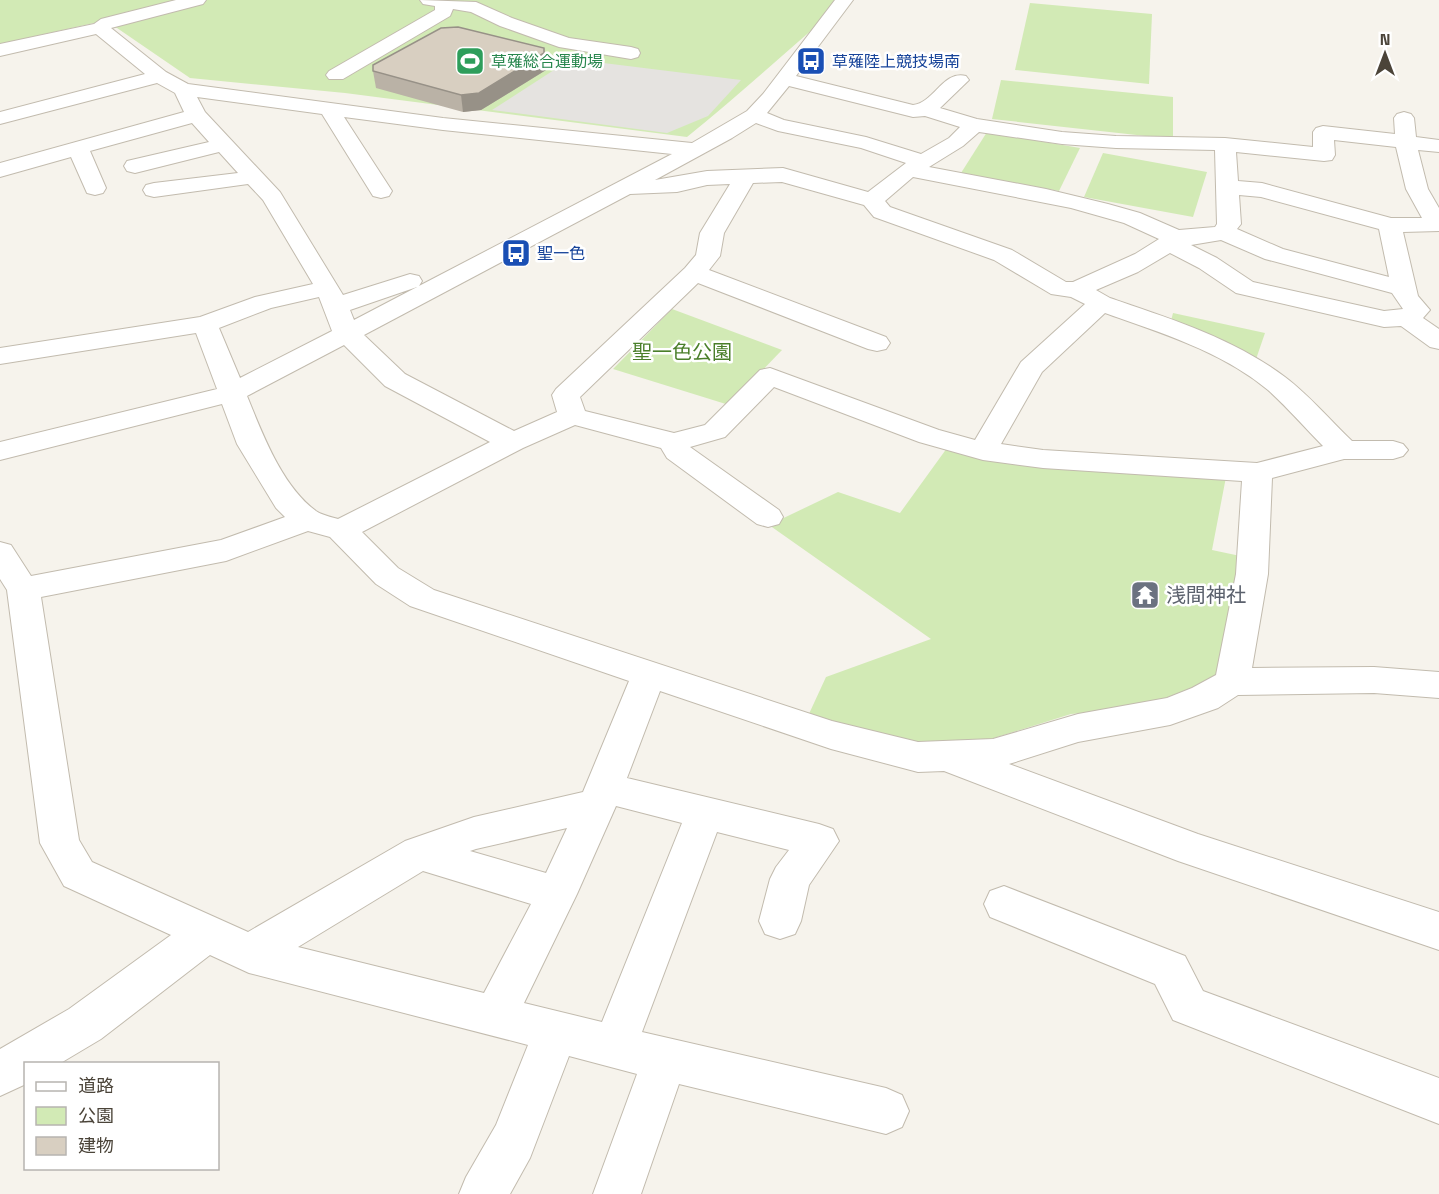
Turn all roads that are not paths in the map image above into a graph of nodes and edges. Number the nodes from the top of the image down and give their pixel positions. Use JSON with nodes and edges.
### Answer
{"nodes":[{"id":1,"x":196,"y":0,"type":"edge"},
{"id":2,"x":440,"y":0,"type":"edge"},
{"id":3,"x":844,"y":0,"type":"edge"},
{"id":4,"x":100,"y":28,"type":"junction"},
{"id":5,"x":0,"y":50,"type":"edge"},
{"id":6,"x":631,"y":53,"type":"dead end"},
{"id":7,"x":336,"y":75,"type":"dead end"},
{"id":8,"x":159,"y":76,"type":"junction"},
{"id":9,"x":784,"y":79,"type":"junction"},
{"id":10,"x":959,"y":80,"type":"dead end"},
{"id":11,"x":183,"y":89,"type":"junction"},
{"id":12,"x":329,"y":109,"type":"junction"},
{"id":13,"x":926,"y":110,"type":"junction"},
{"id":14,"x":196,"y":115,"type":"junction"},
{"id":15,"x":754,"y":115,"type":"junction"},
{"id":16,"x":0,"y":118,"type":"edge"},
{"id":17,"x":1404,"y":118,"type":"dead end"},
{"id":18,"x":974,"y":125,"type":"junction"},
{"id":19,"x":1406,"y":143,"type":"junction"},
{"id":20,"x":1225,"y":144,"type":"junction"},
{"id":21,"x":223,"y":145,"type":"junction"},
{"id":22,"x":1439,"y":146,"type":"edge"},
{"id":23,"x":75,"y":149,"type":"junction"},
{"id":24,"x":694,"y":150,"type":"junction"},
{"id":25,"x":135,"y":166,"type":"dead end"},
{"id":26,"x":916,"y":166,"type":"junction"},
{"id":27,"x":0,"y":171,"type":"edge"},
{"id":28,"x":746,"y":176,"type":"junction"},
{"id":29,"x":252,"y":177,"type":"junction"},
{"id":30,"x":1229,"y":187,"type":"junction"},
{"id":31,"x":95,"y":188,"type":"dead end"},
{"id":32,"x":154,"y":190,"type":"dead end"},
{"id":33,"x":621,"y":190,"type":"junction"},
{"id":34,"x":381,"y":191,"type":"dead end"},
{"id":35,"x":872,"y":200,"type":"junction"},
{"id":36,"x":1390,"y":225,"type":"junction"},
{"id":37,"x":1223,"y":232,"type":"junction"},
{"id":38,"x":1172,"y":239,"type":"junction"},
{"id":39,"x":488,"y":258,"type":"junction"},
{"id":40,"x":694,"y":273,"type":"junction"},
{"id":41,"x":1076,"y":290,"type":"junction"},
{"id":42,"x":332,"y":297,"type":"junction"},
{"id":43,"x":1101,"y":303,"type":"junction"},
{"id":44,"x":1417,"y":307,"type":"edge"},
{"id":45,"x":205,"y":324,"type":"junction"},
{"id":46,"x":346,"y":332,"type":"junction"},
{"id":47,"x":1439,"y":341,"type":"edge"},
{"id":48,"x":877,"y":343,"type":"dead end"},
{"id":49,"x":0,"y":356,"type":"edge"},
{"id":50,"x":233,"y":393,"type":"junction"},
{"id":51,"x":572,"y":416,"type":"junction"},
{"id":52,"x":513,"y":442,"type":"junction"},
{"id":53,"x":674,"y":442,"type":"junction"},
{"id":54,"x":1344,"y":450,"type":"junction"},
{"id":55,"x":1393,"y":450,"type":"dead end"},
{"id":56,"x":0,"y":451,"type":"edge"},
{"id":57,"x":983,"y":451,"type":"junction"},
{"id":58,"x":1257,"y":472,"type":"junction"},
{"id":59,"x":768,"y":517,"type":"dead end"},
{"id":60,"x":307,"y":520,"type":"junction"},
{"id":61,"x":341,"y":530,"type":"junction"},
{"id":62,"x":0,"y":553,"type":"edge"},
{"id":63,"x":24,"y":589,"type":"junction"},
{"id":64,"x":649,"y":675,"type":"junction"},
{"id":65,"x":1232,"y":682,"type":"junction"},
{"id":66,"x":1439,"y":685,"type":"edge"},
{"id":67,"x":949,"y":757,"type":"junction"},
{"id":68,"x":600,"y":797,"type":"junction"},
{"id":69,"x":705,"y":813,"type":"junction"},
{"id":70,"x":419,"y":853,"type":"junction"},
{"id":71,"x":556,"y":894,"type":"junction"},
{"id":72,"x":1004,"y":904,"type":"dead end"},
{"id":73,"x":780,"y":921,"type":"dead end"},
{"id":74,"x":1439,"y":931,"type":"edge"},
{"id":75,"x":208,"y":932,"type":"junction"},
{"id":76,"x":249,"y":954,"type":"junction"},
{"id":77,"x":495,"y":1016,"type":"junction"},
{"id":78,"x":556,"y":1032,"type":"junction"},
{"id":79,"x":614,"y":1047,"type":"junction"},
{"id":80,"x":665,"y":1059,"type":"junction"},
{"id":81,"x":0,"y":1074,"type":"edge"},
{"id":82,"x":1439,"y":1101,"type":"edge"},
{"id":83,"x":886,"y":1111,"type":"dead end"},
{"id":84,"x":483,"y":1194,"type":"edge"},
{"id":85,"x":617,"y":1194,"type":"edge"}],
"edges":[{"from":1,"to":4,"type":"street"},
{"from":2,"to":6,"type":"street"},
{"from":2,"to":7,"type":"street"},
{"from":3,"to":9,"type":"street"},
{"from":4,"to":5,"type":"street"},
{"from":4,"to":8,"type":"street"},
{"from":8,"to":11,"type":"street"},
{"from":8,"to":16,"type":"street"},
{"from":9,"to":13,"type":"street"},
{"from":9,"to":15,"type":"street"},
{"from":10,"to":13,"type":"street"},
{"from":11,"to":12,"type":"street"},
{"from":11,"to":14,"type":"street"},
{"from":12,"to":24,"type":"street"},
{"from":12,"to":34,"type":"street"},
{"from":13,"to":18,"type":"street"},
{"from":14,"to":21,"type":"street"},
{"from":14,"to":23,"type":"street"},
{"from":15,"to":24,"type":"street"},
{"from":15,"to":26,"type":"street"},
{"from":17,"to":19,"type":"street"},
{"from":18,"to":20,"type":"street"},
{"from":18,"to":26,"type":"street"},
{"from":19,"to":20,"type":"street"},
{"from":19,"to":22,"type":"street"},
{"from":19,"to":36,"type":"street"},
{"from":20,"to":30,"type":"street"},
{"from":21,"to":25,"type":"street"},
{"from":21,"to":29,"type":"street"},
{"from":23,"to":27,"type":"street"},
{"from":23,"to":31,"type":"street"},
{"from":24,"to":33,"type":"street"},
{"from":26,"to":35,"type":"street"},
{"from":26,"to":38,"type":"street"},
{"from":28,"to":33,"type":"street"},
{"from":28,"to":35,"type":"street"},
{"from":28,"to":40,"type":"street"},
{"from":29,"to":32,"type":"street"},
{"from":29,"to":42,"type":"street"},
{"from":30,"to":36,"type":"street"},
{"from":30,"to":37,"type":"street"},
{"from":33,"to":39,"type":"street"},
{"from":35,"to":41,"type":"street"},
{"from":36,"to":44,"type":"street"},
{"from":37,"to":38,"type":"street"},
{"from":37,"to":44,"type":"street"},
{"from":38,"to":41,"type":"street"},
{"from":38,"to":44,"type":"street"},
{"from":39,"to":42,"type":"street"},
{"from":39,"to":46,"type":"street"},
{"from":40,"to":48,"type":"street"},
{"from":40,"to":51,"type":"street"},
{"from":41,"to":43,"type":"street"},
{"from":42,"to":45,"type":"street"},
{"from":42,"to":46,"type":"street"},
{"from":43,"to":54,"type":"street"},
{"from":43,"to":57,"type":"street"},
{"from":44,"to":47,"type":"street"},
{"from":45,"to":49,"type":"street"},
{"from":45,"to":50,"type":"street"},
{"from":46,"to":50,"type":"street"},
{"from":46,"to":52,"type":"street"},
{"from":50,"to":56,"type":"street"},
{"from":50,"to":60,"type":"street"},
{"from":51,"to":52,"type":"street"},
{"from":51,"to":53,"type":"street"},
{"from":52,"to":61,"type":"street"},
{"from":53,"to":57,"type":"street"},
{"from":53,"to":59,"type":"street"},
{"from":54,"to":55,"type":"street"},
{"from":54,"to":58,"type":"street"},
{"from":57,"to":58,"type":"street"},
{"from":58,"to":65,"type":"street"},
{"from":60,"to":61,"type":"street"},
{"from":60,"to":63,"type":"street"},
{"from":61,"to":64,"type":"street"},
{"from":62,"to":63,"type":"street"},
{"from":63,"to":75,"type":"street"},
{"from":64,"to":67,"type":"street"},
{"from":64,"to":68,"type":"street"},
{"from":65,"to":66,"type":"street"},
{"from":65,"to":67,"type":"street"},
{"from":67,"to":74,"type":"street"},
{"from":68,"to":69,"type":"street"},
{"from":68,"to":70,"type":"street"},
{"from":68,"to":71,"type":"street"},
{"from":69,"to":73,"type":"street"},
{"from":69,"to":79,"type":"street"},
{"from":70,"to":71,"type":"street"},
{"from":70,"to":76,"type":"street"},
{"from":71,"to":77,"type":"street"},
{"from":72,"to":82,"type":"street"},
{"from":75,"to":76,"type":"street"},
{"from":75,"to":81,"type":"street"},
{"from":76,"to":77,"type":"street"},
{"from":77,"to":78,"type":"street"},
{"from":78,"to":79,"type":"street"},
{"from":78,"to":84,"type":"street"},
{"from":79,"to":80,"type":"street"},
{"from":80,"to":83,"type":"street"},
{"from":80,"to":85,"type":"street"}]}
